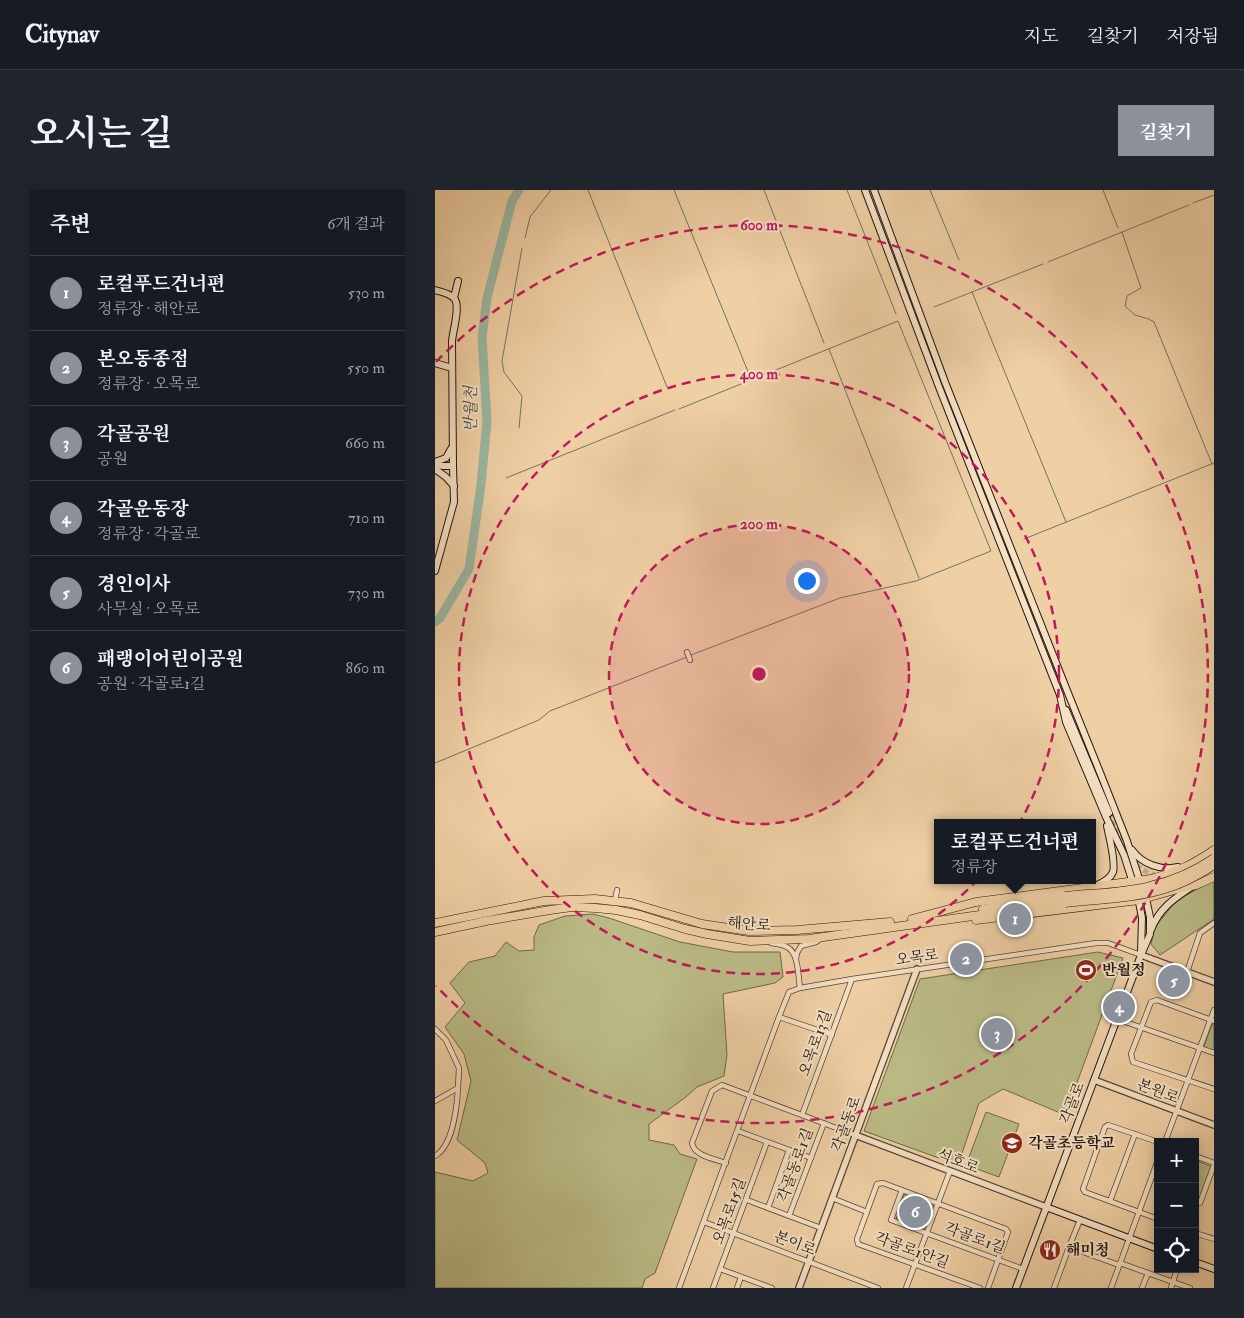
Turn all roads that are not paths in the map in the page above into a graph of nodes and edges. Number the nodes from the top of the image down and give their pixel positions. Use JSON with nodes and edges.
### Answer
{"nodes":[{"id":1,"x":865,"y":190,"type":"edge"},
{"id":2,"x":874,"y":190,"type":"edge"},
{"id":3,"x":458,"y":281,"type":"dead end"},
{"id":4,"x":435,"y":290,"type":"edge"},
{"id":5,"x":455,"y":298,"type":"junction"},
{"id":6,"x":435,"y":363,"type":"edge"},
{"id":7,"x":452,"y":368,"type":"junction"},
{"id":8,"x":453,"y":445,"type":"junction"},
{"id":9,"x":435,"y":466,"type":"edge"},
{"id":10,"x":453,"y":466,"type":"junction"},
{"id":11,"x":454,"y":486,"type":"junction"},
{"id":12,"x":435,"y":571,"type":"edge"},
{"id":13,"x":687,"y":652,"type":"dead end"},
{"id":14,"x":690,"y":660,"type":"dead end"},
{"id":15,"x":1108,"y":815,"type":"junction"},
{"id":16,"x":1127,"y":841,"type":"junction"},
{"id":17,"x":1214,"y":850,"type":"edge"},
{"id":18,"x":1214,"y":858,"type":"edge"},
{"id":19,"x":1194,"y":864,"type":"junction"},
{"id":20,"x":1214,"y":865,"type":"edge"},
{"id":21,"x":1214,"y":877,"type":"edge"},
{"id":22,"x":1136,"y":881,"type":"junction"},
{"id":23,"x":1119,"y":883,"type":"junction"},
{"id":24,"x":1196,"y":885,"type":"junction"},
{"id":25,"x":1094,"y":886,"type":"junction"},
{"id":26,"x":617,"y":890,"type":"dead end"},
{"id":27,"x":1065,"y":899,"type":"junction"},
{"id":28,"x":1143,"y":899,"type":"junction"},
{"id":29,"x":615,"y":901,"type":"junction"},
{"id":30,"x":1121,"y":902,"type":"junction"},
{"id":31,"x":911,"y":922,"type":"junction"},
{"id":32,"x":435,"y":923,"type":"edge"},
{"id":33,"x":1214,"y":923,"type":"edge"},
{"id":34,"x":435,"y":932,"type":"edge"},
{"id":35,"x":1150,"y":934,"type":"junction"},
{"id":36,"x":825,"y":936,"type":"junction"},
{"id":37,"x":755,"y":941,"type":"junction"},
{"id":38,"x":1141,"y":955,"type":"junction"},
{"id":39,"x":796,"y":961,"type":"junction"},
{"id":40,"x":917,"y":970,"type":"junction"},
{"id":41,"x":1187,"y":972,"type":"junction"},
{"id":42,"x":852,"y":979,"type":"junction"},
{"id":43,"x":1214,"y":982,"type":"edge"},
{"id":44,"x":800,"y":988,"type":"junction"},
{"id":45,"x":1214,"y":1010,"type":"edge"},
{"id":46,"x":779,"y":1017,"type":"junction"},
{"id":47,"x":1117,"y":1019,"type":"junction"},
{"id":48,"x":1212,"y":1020,"type":"edge"},
{"id":49,"x":1141,"y":1028,"type":"junction"},
{"id":50,"x":435,"y":1029,"type":"edge"},
{"id":51,"x":831,"y":1035,"type":"junction"},
{"id":52,"x":1200,"y":1048,"type":"junction"},
{"id":53,"x":1214,"y":1054,"type":"edge"},
{"id":54,"x":1094,"y":1080,"type":"junction"},
{"id":55,"x":1188,"y":1080,"type":"junction"},
{"id":56,"x":458,"y":1088,"type":"junction"},
{"id":57,"x":1214,"y":1089,"type":"edge"},
{"id":58,"x":750,"y":1096,"type":"junction"},
{"id":59,"x":435,"y":1101,"type":"edge"},
{"id":60,"x":1176,"y":1111,"type":"junction"},
{"id":61,"x":802,"y":1115,"type":"junction"},
{"id":62,"x":824,"y":1123,"type":"junction"},
{"id":63,"x":1214,"y":1125,"type":"edge"},
{"id":64,"x":738,"y":1131,"type":"junction"},
{"id":65,"x":1135,"y":1134,"type":"junction"},
{"id":66,"x":855,"y":1135,"type":"junction"},
{"id":67,"x":1166,"y":1138,"type":"edge"},
{"id":68,"x":1154,"y":1141,"type":"edge"},
{"id":69,"x":767,"y":1142,"type":"junction"},
{"id":70,"x":789,"y":1150,"type":"junction"},
{"id":71,"x":435,"y":1156,"type":"edge"},
{"id":72,"x":811,"y":1158,"type":"junction"},
{"id":73,"x":1199,"y":1158,"type":"edge"},
{"id":74,"x":726,"y":1163,"type":"junction"},
{"id":75,"x":1214,"y":1164,"type":"edge"},
{"id":76,"x":950,"y":1171,"type":"junction"},
{"id":77,"x":1154,"y":1171,"type":"edge"},
{"id":78,"x":902,"y":1190,"type":"junction"},
{"id":79,"x":832,"y":1198,"type":"junction"},
{"id":80,"x":747,"y":1200,"type":"junction"},
{"id":81,"x":1110,"y":1201,"type":"junction"},
{"id":82,"x":938,"y":1203,"type":"junction"},
{"id":83,"x":1199,"y":1203,"type":"edge"},
{"id":84,"x":1046,"y":1207,"type":"junction"},
{"id":85,"x":768,"y":1208,"type":"junction"},
{"id":86,"x":867,"y":1212,"type":"junction"},
{"id":87,"x":1139,"y":1212,"type":"junction"},
{"id":88,"x":789,"y":1216,"type":"junction"},
{"id":89,"x":1154,"y":1218,"type":"edge"},
{"id":90,"x":1080,"y":1220,"type":"junction"},
{"id":91,"x":704,"y":1222,"type":"junction"},
{"id":92,"x":821,"y":1228,"type":"junction"},
{"id":93,"x":734,"y":1234,"type":"junction"},
{"id":94,"x":927,"y":1234,"type":"junction"},
{"id":95,"x":1199,"y":1234,"type":"edge"},
{"id":96,"x":1129,"y":1238,"type":"junction"},
{"id":97,"x":1214,"y":1239,"type":"edge"},
{"id":98,"x":1069,"y":1247,"type":"junction"},
{"id":99,"x":1154,"y":1247,"type":"edge"},
{"id":100,"x":999,"y":1260,"type":"junction"},
{"id":101,"x":809,"y":1262,"type":"junction"},
{"id":102,"x":1199,"y":1263,"type":"edge"},
{"id":103,"x":1120,"y":1264,"type":"junction"},
{"id":104,"x":915,"y":1265,"type":"junction"},
{"id":105,"x":720,"y":1269,"type":"junction"},
{"id":106,"x":1023,"y":1269,"type":"junction"},
{"id":107,"x":1214,"y":1269,"type":"edge"},
{"id":108,"x":1148,"y":1273,"type":"junction"},
{"id":109,"x":1176,"y":1273,"type":"edge"},
{"id":110,"x":741,"y":1277,"type":"junction"},
{"id":111,"x":1173,"y":1282,"type":"junction"},
{"id":112,"x":763,"y":1286,"type":"edge"},
{"id":113,"x":679,"y":1288,"type":"edge"},
{"id":114,"x":713,"y":1288,"type":"edge"},
{"id":115,"x":737,"y":1288,"type":"edge"},
{"id":116,"x":772,"y":1288,"type":"edge"},
{"id":117,"x":799,"y":1288,"type":"edge"},
{"id":118,"x":878,"y":1288,"type":"edge"},
{"id":119,"x":906,"y":1288,"type":"edge"},
{"id":120,"x":980,"y":1288,"type":"edge"},
{"id":121,"x":988,"y":1288,"type":"edge"},
{"id":122,"x":1016,"y":1288,"type":"edge"},
{"id":123,"x":1054,"y":1288,"type":"edge"},
{"id":124,"x":1111,"y":1288,"type":"edge"},
{"id":125,"x":1142,"y":1288,"type":"edge"},
{"id":126,"x":1171,"y":1288,"type":"edge"},
{"id":127,"x":1190,"y":1288,"type":"edge"}],
"edges":[{"from":1,"to":15,"type":"main road"},
{"from":2,"to":16,"type":"main road"},
{"from":3,"to":5,"type":"main road"},
{"from":4,"to":5,"type":"main road"},
{"from":5,"to":7,"type":"main road"},
{"from":6,"to":7,"type":"main road"},
{"from":7,"to":8,"type":"main road"},
{"from":8,"to":9,"type":"main road"},
{"from":8,"to":10,"type":"main road"},
{"from":9,"to":10,"type":"main road"},
{"from":9,"to":11,"type":"main road"},
{"from":10,"to":11,"type":"main road"},
{"from":11,"to":12,"type":"main road"},
{"from":13,"to":14,"type":"street"},
{"from":15,"to":22,"type":"main road"},
{"from":15,"to":25,"type":"main road"},
{"from":16,"to":19,"type":"main road"},
{"from":16,"to":22,"type":"main road"},
{"from":17,"to":19,"type":"main road"},
{"from":18,"to":27,"type":"main road","bridge":true},
{"from":19,"to":22,"type":"main road"},
{"from":20,"to":27,"type":"main road","bridge":true},
{"from":21,"to":24,"type":"main road"},
{"from":22,"to":23,"type":"main road"},
{"from":22,"to":28,"type":"main road"},
{"from":23,"to":25,"type":"main road"},
{"from":23,"to":30,"type":"main road"},
{"from":24,"to":28,"type":"main road"},
{"from":24,"to":35,"type":"main road"},
{"from":25,"to":31,"type":"main road"},
{"from":26,"to":29,"type":"street"},
{"from":27,"to":31,"type":"main road","name":"해안로"},
{"from":28,"to":30,"type":"main road"},
{"from":28,"to":35,"type":"main road","name":"각골로"},
{"from":28,"to":38,"type":"main road","name":"각골로"},
{"from":29,"to":31,"type":"main road","name":"해안로"},
{"from":29,"to":32,"type":"main road","name":"해안로"},
{"from":30,"to":31,"type":"main road"},
{"from":31,"to":36,"type":"main road","name":"해안로"},
{"from":33,"to":41,"type":"street"},
{"from":34,"to":37,"type":"main road","name":"해안로"},
{"from":35,"to":38,"type":"main road","name":"각골로"},
{"from":36,"to":37,"type":"main road","name":"해안로"},
{"from":36,"to":39,"type":"street"},
{"from":37,"to":39,"type":"street"},
{"from":38,"to":40,"type":"street","name":"오목로"},
{"from":38,"to":41,"type":"street","name":"오목로"},
{"from":38,"to":47,"type":"main road","name":"각골로"},
{"from":39,"to":44,"type":"street"},
{"from":40,"to":42,"type":"street","name":"오목로"},
{"from":40,"to":66,"type":"street","name":"각골동로"},
{"from":41,"to":43,"type":"street","name":"오목로"},
{"from":42,"to":44,"type":"street","name":"오목로"},
{"from":42,"to":51,"type":"street","name":"오목로13길"},
{"from":44,"to":46,"type":"street"},
{"from":45,"to":48,"type":"street"},
{"from":46,"to":51,"type":"street"},
{"from":46,"to":58,"type":"street"},
{"from":47,"to":49,"type":"street"},
{"from":47,"to":54,"type":"main road","name":"각골로"},
{"from":48,"to":49,"type":"street"},
{"from":48,"to":52,"type":"street"},
{"from":49,"to":52,"type":"street"},
{"from":49,"to":55,"type":"street"},
{"from":50,"to":56,"type":"street"},
{"from":51,"to":61,"type":"street","name":"오목로13길"},
{"from":52,"to":53,"type":"street"},
{"from":52,"to":55,"type":"street"},
{"from":54,"to":60,"type":"street","name":"본원로"},
{"from":54,"to":84,"type":"main road","name":"각골로"},
{"from":55,"to":57,"type":"street"},
{"from":55,"to":60,"type":"street"},
{"from":56,"to":59,"type":"street"},
{"from":56,"to":71,"type":"street"},
{"from":58,"to":61,"type":"street","name":"석호로"},
{"from":58,"to":64,"type":"street"},
{"from":58,"to":74,"type":"street"},
{"from":60,"to":63,"type":"street","name":"본원로"},
{"from":60,"to":67,"type":"street"},
{"from":61,"to":62,"type":"street","name":"석호로"},
{"from":62,"to":66,"type":"street","name":"석호로"},
{"from":62,"to":72,"type":"street","name":"각골동로1길"},
{"from":64,"to":69,"type":"street"},
{"from":64,"to":74,"type":"street"},
{"from":65,"to":68,"type":"street"},
{"from":65,"to":81,"type":"street"},
{"from":65,"to":81,"type":"street"},
{"from":66,"to":76,"type":"street","name":"석호로"},
{"from":66,"to":79,"type":"street","name":"각골동로"},
{"from":69,"to":70,"type":"street"},
{"from":69,"to":80,"type":"street","name":"오목로15길"},
{"from":70,"to":72,"type":"street"},
{"from":70,"to":85,"type":"street"},
{"from":72,"to":88,"type":"street","name":"각골동로1길"},
{"from":73,"to":75,"type":"street"},
{"from":74,"to":91,"type":"street"},
{"from":75,"to":83,"type":"street"},
{"from":76,"to":82,"type":"street"},
{"from":76,"to":84,"type":"street","name":"석호로"},
{"from":77,"to":87,"type":"street"},
{"from":78,"to":82,"type":"street","name":"각골로1안길"},
{"from":78,"to":86,"type":"street","name":"각골로1안길"},
{"from":78,"to":94,"type":"street","name":"각골로1길"},
{"from":79,"to":86,"type":"street"},
{"from":79,"to":92,"type":"street","name":"각골동로"},
{"from":80,"to":85,"type":"street","name":"각골동로1길"},
{"from":80,"to":93,"type":"street","name":"오목로15길"},
{"from":81,"to":87,"type":"street"},
{"from":82,"to":94,"type":"street"},
{"from":82,"to":100,"type":"street","name":"각골로1안길"},
{"from":84,"to":90,"type":"main road","name":"석호로"},
{"from":84,"to":106,"type":"main road","name":"각골로"},
{"from":85,"to":88,"type":"street","name":"각골동로1길"},
{"from":86,"to":104,"type":"street","name":"각골로1안길"},
{"from":87,"to":89,"type":"street"},
{"from":87,"to":96,"type":"street"},
{"from":88,"to":92,"type":"street","name":"각골동로1길"},
{"from":90,"to":96,"type":"main road","name":"석호로"},
{"from":90,"to":98,"type":"street"},
{"from":91,"to":93,"type":"street","name":"본이로"},
{"from":91,"to":113,"type":"street"},
{"from":92,"to":101,"type":"street","name":"각골동로"},
{"from":93,"to":101,"type":"street","name":"본이로"},
{"from":93,"to":105,"type":"street","name":"오목로15길"},
{"from":94,"to":100,"type":"street","name":"각골로1길"},
{"from":94,"to":104,"type":"street"},
{"from":95,"to":97,"type":"street"},
{"from":96,"to":99,"type":"main road","name":"석호로"},
{"from":96,"to":103,"type":"street"},
{"from":98,"to":103,"type":"street"},
{"from":98,"to":123,"type":"street"},
{"from":100,"to":106,"type":"street","name":"각골로1길"},
{"from":100,"to":121,"type":"street","name":"각골로1안길"},
{"from":101,"to":117,"type":"street","name":"각골동로"},
{"from":101,"to":118,"type":"street","name":"본이로"},
{"from":102,"to":107,"type":"main road"},
{"from":103,"to":108,"type":"street"},
{"from":103,"to":124,"type":"street"},
{"from":104,"to":119,"type":"street"},
{"from":104,"to":120,"type":"street","name":"각골로1안길"},
{"from":105,"to":110,"type":"street"},
{"from":105,"to":114,"type":"street","name":"오목로15길"},
{"from":106,"to":122,"type":"main road","name":"각골로"},
{"from":108,"to":111,"type":"street"},
{"from":108,"to":125,"type":"street"},
{"from":109,"to":111,"type":"street"},
{"from":110,"to":112,"type":"street"},
{"from":110,"to":115,"type":"street"},
{"from":111,"to":126,"type":"street"},
{"from":111,"to":127,"type":"street"},
{"from":112,"to":116,"type":"street"}]}
